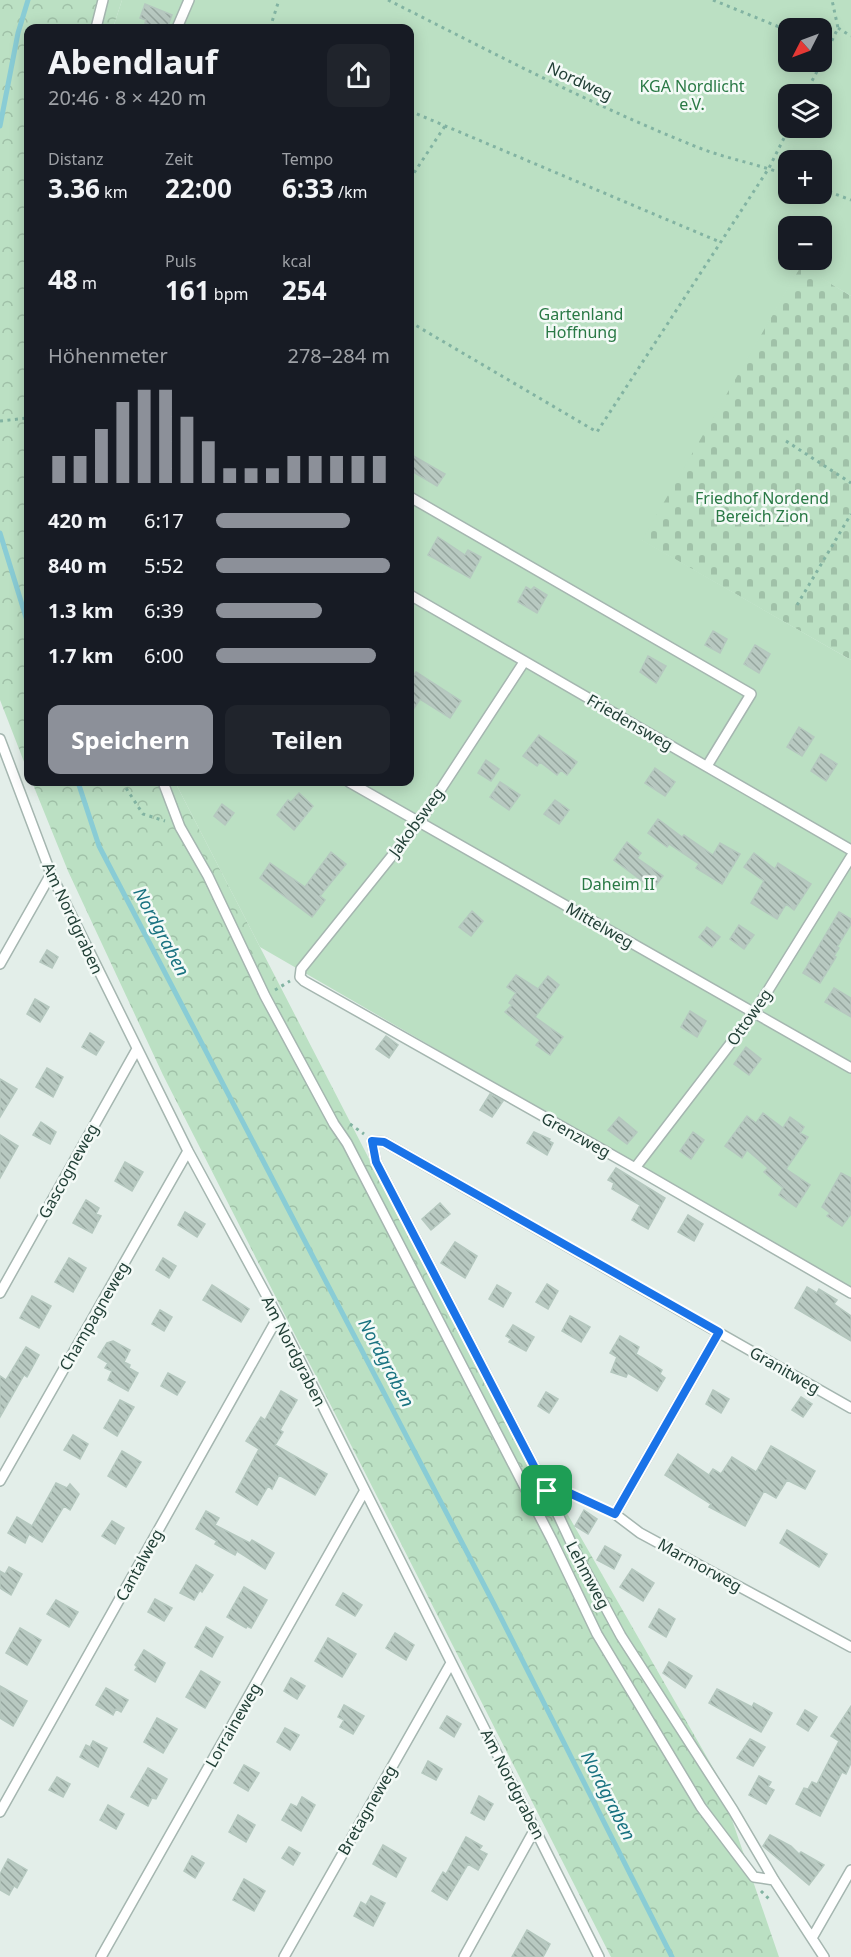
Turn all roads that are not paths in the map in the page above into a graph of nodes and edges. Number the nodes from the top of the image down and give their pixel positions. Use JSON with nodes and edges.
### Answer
{"nodes":[{"id":1,"x":104,"y":0,"type":"edge"},
{"id":2,"x":189,"y":0,"type":"edge"},
{"id":3,"x":97,"y":24,"type":"edge"},
{"id":4,"x":179,"y":24,"type":"edge"},
{"id":5,"x":414,"y":499,"type":"edge"},
{"id":6,"x":414,"y":597,"type":"edge"},
{"id":7,"x":524,"y":662,"type":"junction"},
{"id":8,"x":0,"y":739,"type":"edge"},
{"id":9,"x":707,"y":766,"type":"junction"},
{"id":10,"x":165,"y":786,"type":"edge"},
{"id":11,"x":356,"y":786,"type":"edge"},
{"id":12,"x":420,"y":820,"type":"junction"},
{"id":13,"x":851,"y":850,"type":"edge"},
{"id":14,"x":851,"y":857,"type":"edge"},
{"id":15,"x":51,"y":874,"type":"junction"},
{"id":16,"x":0,"y":964,"type":"edge"},
{"id":17,"x":300,"y":976,"type":"joint"},
{"id":18,"x":753,"y":1013,"type":"junction"},
{"id":19,"x":137,"y":1049,"type":"junction"},
{"id":20,"x":851,"y":1068,"type":"edge"},
{"id":21,"x":372,"y":1141,"type":"joint"},
{"id":22,"x":189,"y":1151,"type":"junction"},
{"id":23,"x":634,"y":1168,"type":"junction"},
{"id":24,"x":0,"y":1293,"type":"edge"},
{"id":25,"x":851,"y":1293,"type":"edge"},
{"id":26,"x":278,"y":1317,"type":"junction"},
{"id":27,"x":719,"y":1332,"type":"junction"},
{"id":28,"x":851,"y":1408,"type":"edge"},
{"id":29,"x":0,"y":1481,"type":"edge"},
{"id":30,"x":364,"y":1492,"type":"junction"},
{"id":31,"x":552,"y":1540,"type":"junction"},
{"id":32,"x":575,"y":1551,"type":"junction"},
{"id":33,"x":851,"y":1647,"type":"edge"},
{"id":34,"x":451,"y":1663,"type":"junction"},
{"id":35,"x":0,"y":1812,"type":"edge"},
{"id":36,"x":535,"y":1829,"type":"junction"},
{"id":37,"x":851,"y":1870,"type":"edge"},
{"id":38,"x":774,"y":1880,"type":"junction"},
{"id":39,"x":812,"y":1938,"type":"junction"},
{"id":40,"x":101,"y":1957,"type":"edge"},
{"id":41,"x":284,"y":1957,"type":"edge"},
{"id":42,"x":464,"y":1957,"type":"edge"},
{"id":43,"x":599,"y":1957,"type":"edge"},
{"id":44,"x":824,"y":1957,"type":"edge"}],
"edges":[{"from":1,"to":3,"type":"lane"},
{"from":2,"to":4,"type":"lane"},
{"from":5,"to":9,"type":"lane"},
{"from":6,"to":7,"type":"lane","name":"Friedensweg"},
{"from":7,"to":9,"type":"lane","name":"Friedensweg"},
{"from":7,"to":12,"type":"lane","name":"Jakobsweg"},
{"from":8,"to":15,"type":"lane","name":"Am Nordgraben"},
{"from":9,"to":13,"type":"lane","name":"Friedensweg"},
{"from":10,"to":31,"type":"lane"},
{"from":11,"to":12,"type":"lane","name":"Mittelweg"},
{"from":12,"to":17,"type":"lane","name":"Jakobsweg"},
{"from":12,"to":18,"type":"lane","name":"Mittelweg"},
{"from":14,"to":18,"type":"lane","name":"Ottoweg"},
{"from":15,"to":16,"type":"lane"},
{"from":15,"to":19,"type":"lane","name":"Am Nordgraben"},
{"from":17,"to":23,"type":"lane","name":"Grenzweg"},
{"from":18,"to":20,"type":"lane","name":"Mittelweg"},
{"from":18,"to":23,"type":"lane","name":"Ottoweg"},
{"from":19,"to":22,"type":"lane","name":"Am Nordgraben"},
{"from":19,"to":24,"type":"lane","name":"Gascogneweg"},
{"from":21,"to":27,"type":"lane","name":"Granitweg"},
{"from":21,"to":32,"type":"lane","name":"Lehmweg"},
{"from":22,"to":26,"type":"lane","name":"Am Nordgraben"},
{"from":22,"to":29,"type":"lane","name":"Champagneweg"},
{"from":23,"to":25,"type":"lane","name":"Grenzweg"},
{"from":26,"to":30,"type":"lane","name":"Am Nordgraben"},
{"from":26,"to":35,"type":"lane","name":"Cantalweg"},
{"from":27,"to":28,"type":"lane","name":"Granitweg"},
{"from":27,"to":33,"type":"lane","name":"Marmorweg"},
{"from":30,"to":34,"type":"lane","name":"Am Nordgraben"},
{"from":30,"to":40,"type":"lane","name":"Lorraineweg"},
{"from":31,"to":32,"type":"lane"},
{"from":31,"to":38,"type":"lane"},
{"from":32,"to":38,"type":"lane","name":"Lehmweg"},
{"from":34,"to":36,"type":"lane","name":"Am Nordgraben"},
{"from":34,"to":41,"type":"lane","name":"Bretagneweg"},
{"from":36,"to":42,"type":"lane"},
{"from":36,"to":43,"type":"lane","name":"Am Nordgraben"},
{"from":37,"to":39,"type":"lane"},
{"from":38,"to":39,"type":"lane","name":"Lehmweg"},
{"from":39,"to":44,"type":"lane","name":"Lehmweg"}]}
